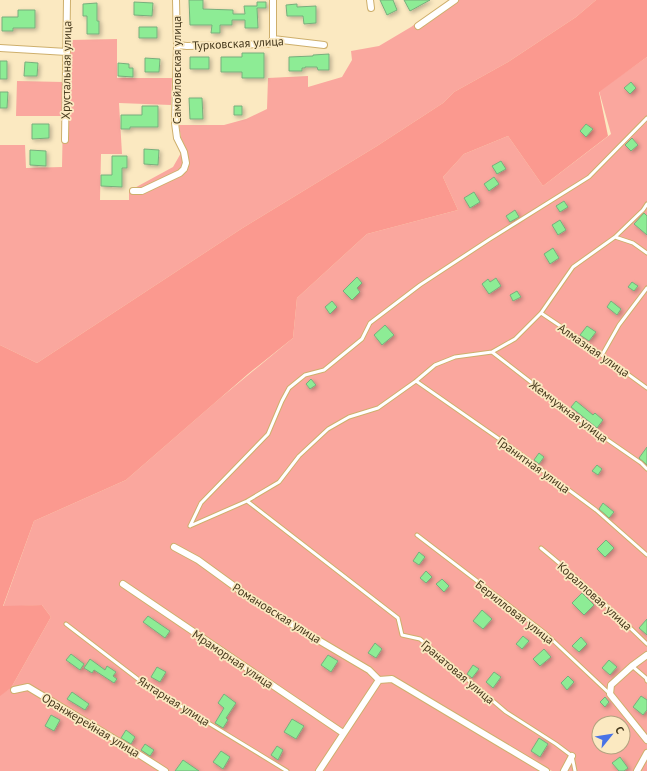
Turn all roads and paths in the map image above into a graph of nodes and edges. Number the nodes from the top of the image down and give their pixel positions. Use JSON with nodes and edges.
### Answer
{"nodes":[{"id":1,"x":67,"y":0,"type":"edge"},
{"id":2,"x":176,"y":0,"type":"edge"},
{"id":3,"x":273,"y":0,"type":"edge"},
{"id":4,"x":370,"y":0,"type":"edge"},
{"id":5,"x":455,"y":0,"type":"edge"},
{"id":6,"x":371,"y":8,"type":"dead end"},
{"id":7,"x":418,"y":26,"type":"dead end"},
{"id":8,"x":273,"y":38,"type":"junction"},
{"id":9,"x":177,"y":45,"type":"junction"},
{"id":10,"x":324,"y":45,"type":"dead end"},
{"id":11,"x":0,"y":48,"type":"edge"},
{"id":12,"x":67,"y":52,"type":"junction"},
{"id":13,"x":647,"y":118,"type":"edge"},
{"id":14,"x":65,"y":140,"type":"dead end"},
{"id":15,"x":133,"y":191,"type":"dead end"},
{"id":16,"x":647,"y":204,"type":"edge"},
{"id":17,"x":645,"y":210,"type":"edge"},
{"id":18,"x":615,"y":237,"type":"junction"},
{"id":19,"x":647,"y":253,"type":"edge"},
{"id":20,"x":647,"y":288,"type":"edge"},
{"id":21,"x":541,"y":313,"type":"junction"},
{"id":22,"x":492,"y":352,"type":"junction"},
{"id":23,"x":602,"y":355,"type":"junction"},
{"id":24,"x":416,"y":381,"type":"junction"},
{"id":25,"x":647,"y":388,"type":"edge"},
{"id":26,"x":647,"y":469,"type":"edge"},
{"id":27,"x":247,"y":501,"type":"junction"},
{"id":28,"x":416,"y":535,"type":"dead end"},
{"id":29,"x":174,"y":547,"type":"dead end"},
{"id":30,"x":541,"y":548,"type":"dead end"},
{"id":31,"x":647,"y":555,"type":"edge"},
{"id":32,"x":124,"y":584,"type":"dead end"},
{"id":33,"x":66,"y":624,"type":"dead end"},
{"id":34,"x":647,"y":644,"type":"edge"},
{"id":35,"x":647,"y":655,"type":"edge"},
{"id":36,"x":632,"y":666,"type":"junction"},
{"id":37,"x":379,"y":680,"type":"junction"},
{"id":38,"x":647,"y":681,"type":"edge"},
{"id":39,"x":14,"y":690,"type":"dead end"},
{"id":40,"x":610,"y":694,"type":"junction"},
{"id":41,"x":343,"y":733,"type":"junction"},
{"id":42,"x":647,"y":740,"type":"edge"},
{"id":43,"x":647,"y":753,"type":"edge"},
{"id":44,"x":572,"y":756,"type":"junction"},
{"id":45,"x":165,"y":771,"type":"edge"},
{"id":46,"x":287,"y":771,"type":"edge"},
{"id":47,"x":318,"y":771,"type":"edge"},
{"id":48,"x":546,"y":771,"type":"edge"},
{"id":49,"x":564,"y":771,"type":"edge"},
{"id":50,"x":575,"y":771,"type":"edge"},
{"id":51,"x":637,"y":771,"type":"edge"}],
"edges":[{"from":1,"to":12,"type":"street","name":"Хрустальная улица"},
{"from":2,"to":9,"type":"street","name":"Самойловская улица"},
{"from":3,"to":8,"type":"street"},
{"from":4,"to":6,"type":"street"},
{"from":5,"to":7,"type":"street"},
{"from":8,"to":9,"type":"street","name":"Турковская улица"},
{"from":8,"to":10,"type":"street","name":"Турковская улица"},
{"from":9,"to":15,"type":"street","name":"Самойловская улица"},
{"from":11,"to":12,"type":"street"},
{"from":12,"to":14,"type":"street","name":"Хрустальная улица"},
{"from":13,"to":27,"type":"lane"},
{"from":16,"to":17,"type":"lane"},
{"from":17,"to":18,"type":"lane"},
{"from":18,"to":19,"type":"lane"},
{"from":18,"to":21,"type":"lane"},
{"from":20,"to":23,"type":"lane"},
{"from":21,"to":22,"type":"lane"},
{"from":21,"to":23,"type":"lane","name":"Алмазная улица"},
{"from":22,"to":24,"type":"lane"},
{"from":22,"to":26,"type":"lane","name":"Жемчужная улица"},
{"from":23,"to":25,"type":"lane","name":"Алмазная улица"},
{"from":24,"to":27,"type":"lane"},
{"from":24,"to":31,"type":"lane","name":"Гранитная улица"},
{"from":27,"to":44,"type":"lane","name":"Гранатовая улица"},
{"from":28,"to":40,"type":"lane","name":"Берилловая улица"},
{"from":29,"to":37,"type":"street","name":"Романовская улица"},
{"from":30,"to":34,"type":"lane","name":"Коралловая улица"},
{"from":32,"to":41,"type":"street","name":"Мраморная улица"},
{"from":33,"to":46,"type":"lane","name":"Янтарная улица"},
{"from":35,"to":36,"type":"street"},
{"from":36,"to":38,"type":"lane"},
{"from":36,"to":40,"type":"street"},
{"from":37,"to":41,"type":"street"},
{"from":37,"to":48,"type":"street"},
{"from":39,"to":45,"type":"street","name":"Оранжерейная улица"},
{"from":40,"to":42,"type":"street"},
{"from":41,"to":47,"type":"street"},
{"from":43,"to":51,"type":"street"},
{"from":44,"to":49,"type":"street"},
{"from":44,"to":50,"type":"lane"}]}
